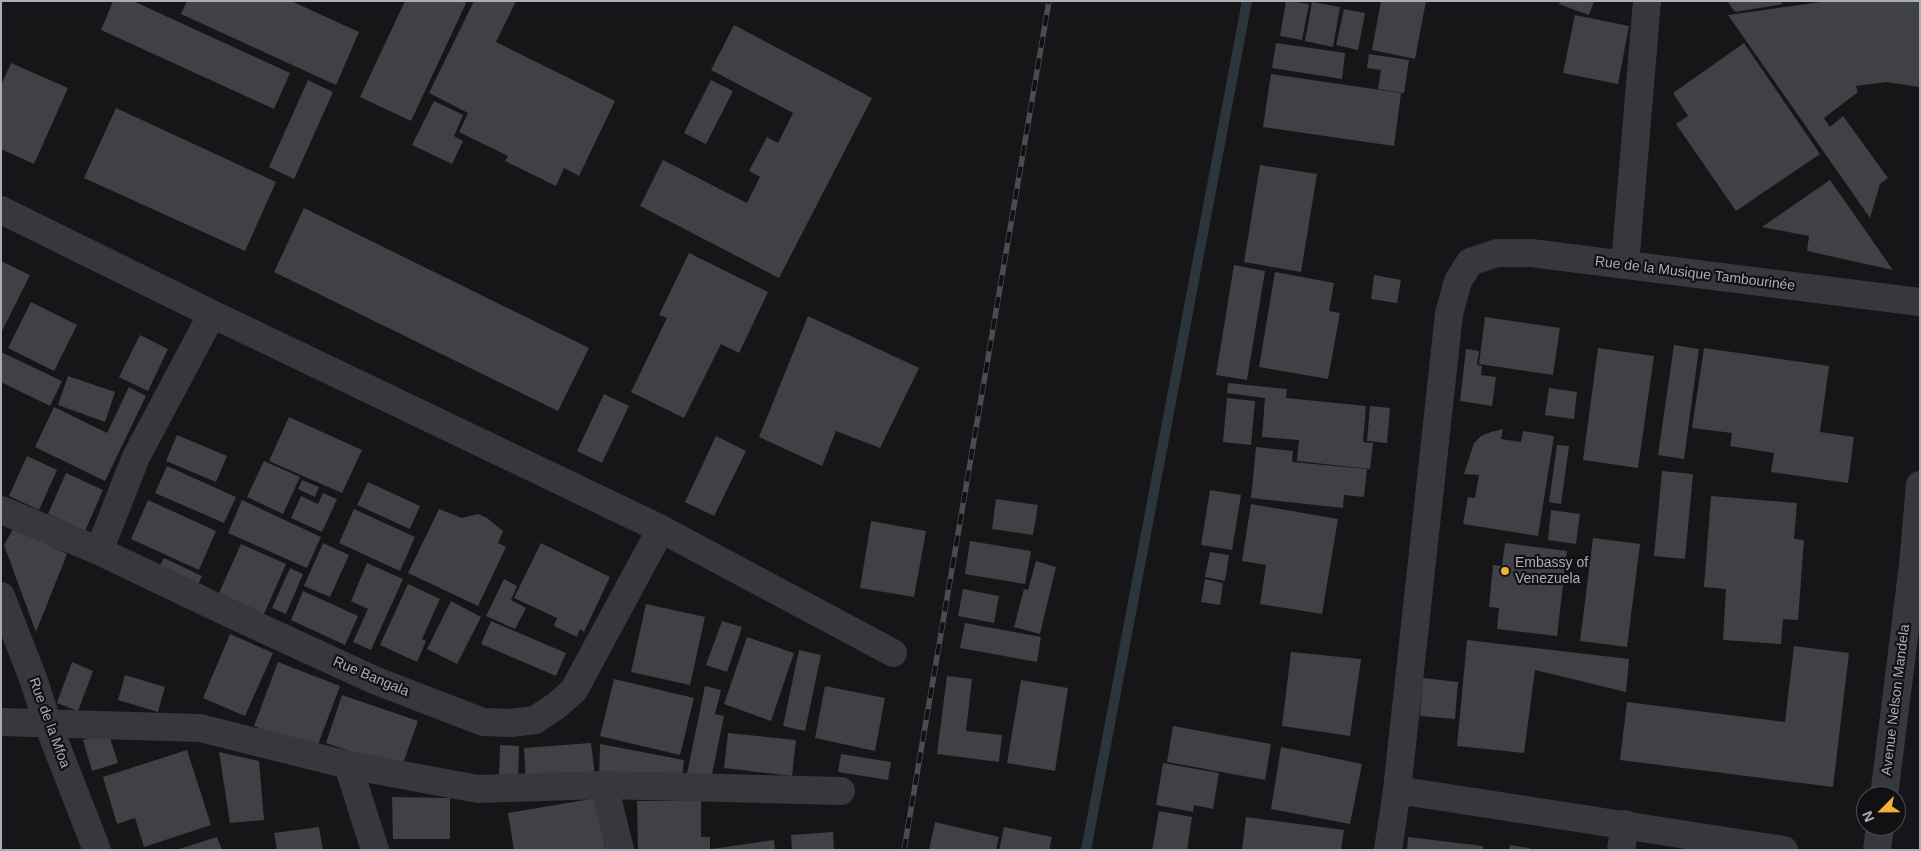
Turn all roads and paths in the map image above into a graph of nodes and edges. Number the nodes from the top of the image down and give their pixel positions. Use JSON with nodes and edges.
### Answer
{"nodes":[{"id":1,"x":1647,"y":1,"type":"edge"},
{"id":2,"x":1,"y":210,"type":"edge"},
{"id":3,"x":1626,"y":266,"type":"junction"},
{"id":4,"x":1920,"y":302,"type":"edge"},
{"id":5,"x":212,"y":314,"type":"junction"},
{"id":6,"x":1920,"y":485,"type":"edge"},
{"id":7,"x":1,"y":510,"type":"edge"},
{"id":8,"x":661,"y":528,"type":"junction"},
{"id":9,"x":99,"y":551,"type":"junction"},
{"id":10,"x":1,"y":596,"type":"edge"},
{"id":11,"x":893,"y":653,"type":"dead end"},
{"id":12,"x":1,"y":722,"type":"edge"},
{"id":13,"x":47,"y":722,"type":"junction"},
{"id":14,"x":348,"y":766,"type":"junction"},
{"id":15,"x":604,"y":786,"type":"junction"},
{"id":16,"x":1885,"y":786,"type":"edge"},
{"id":17,"x":1396,"y":790,"type":"junction"},
{"id":18,"x":841,"y":791,"type":"dead end"},
{"id":19,"x":1879,"y":836,"type":"edge"},
{"id":20,"x":1623,"y":837,"type":"edge"},
{"id":21,"x":94,"y":848,"type":"edge"},
{"id":22,"x":374,"y":850,"type":"edge"},
{"id":23,"x":620,"y":850,"type":"edge"},
{"id":24,"x":1388,"y":850,"type":"edge"},
{"id":25,"x":1784,"y":850,"type":"edge"},
{"id":26,"x":1877,"y":850,"type":"edge"}],
"edges":[{"from":1,"to":3,"type":"street"},
{"from":2,"to":5,"type":"street"},
{"from":3,"to":4,"type":"street","name":"Rue de la Musique Tambourinée"},
{"from":3,"to":17,"type":"street","name":"Rue de la Musique Tambourinée"},
{"from":5,"to":8,"type":"street"},
{"from":5,"to":9,"type":"street"},
{"from":6,"to":16,"type":"street","name":"Avenue Nelson Mandela"},
{"from":7,"to":9,"type":"street","name":"Rue Bangala"},
{"from":8,"to":9,"type":"street","name":"Rue Bangala"},
{"from":8,"to":11,"type":"street"},
{"from":10,"to":13,"type":"street","name":"Rue de la Mfoa"},
{"from":12,"to":13,"type":"street"},
{"from":13,"to":14,"type":"street"},
{"from":13,"to":21,"type":"street","name":"Rue de la Mfoa"},
{"from":14,"to":15,"type":"street"},
{"from":14,"to":22,"type":"street"},
{"from":15,"to":18,"type":"street"},
{"from":15,"to":23,"type":"street"},
{"from":17,"to":20,"type":"street"},
{"from":17,"to":24,"type":"street"},
{"from":19,"to":26,"type":"street"},
{"from":20,"to":25,"type":"street"}]}
